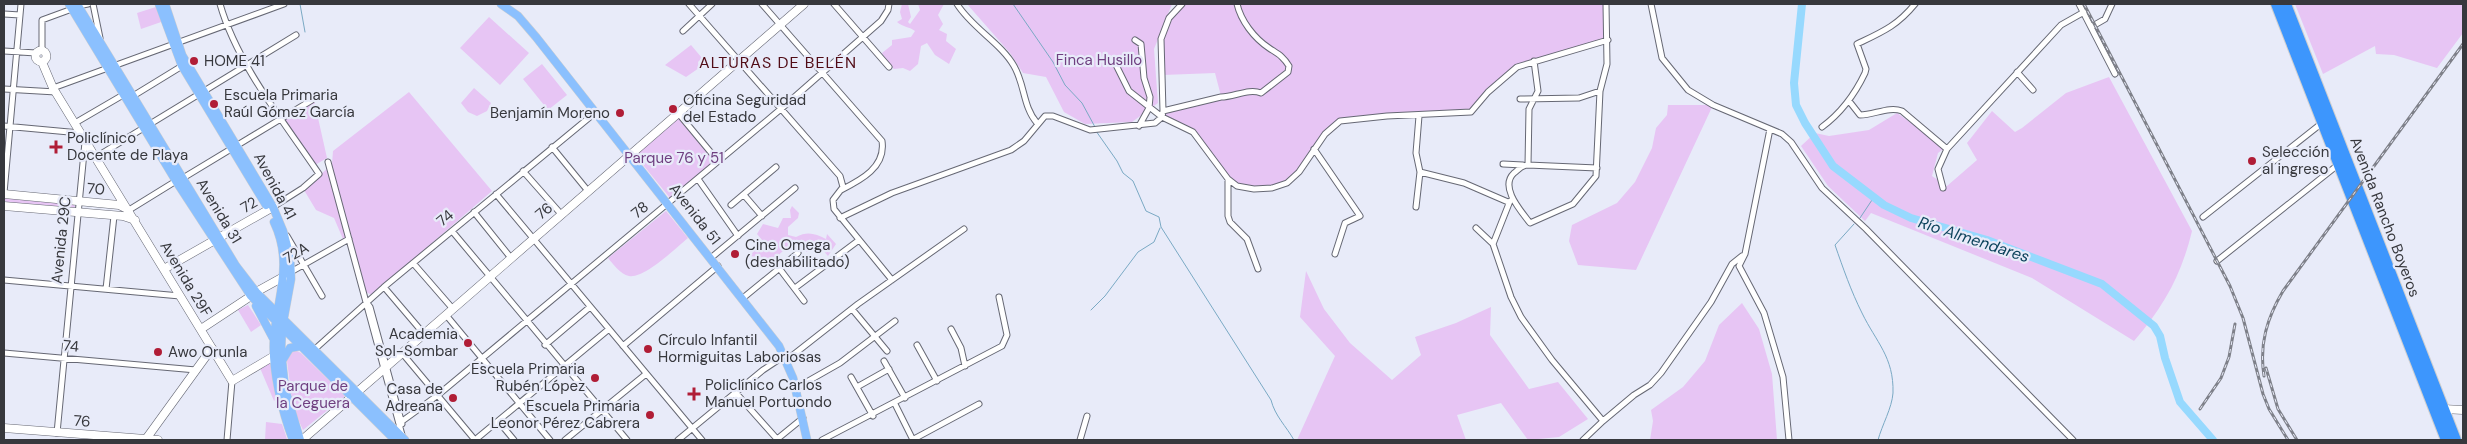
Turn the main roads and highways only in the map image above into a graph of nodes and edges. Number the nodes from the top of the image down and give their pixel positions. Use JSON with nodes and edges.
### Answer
{"nodes":[{"id":1,"x":159,"y":4,"type":"edge"},
{"id":2,"x":165,"y":4,"type":"edge"},
{"id":3,"x":501,"y":4,"type":"edge"},
{"id":4,"x":2276,"y":4,"type":"edge"},
{"id":5,"x":2286,"y":4,"type":"edge"},
{"id":6,"x":74,"y":6,"type":"edge"},
{"id":7,"x":175,"y":44,"type":"junction"},
{"id":8,"x":110,"y":67,"type":"junction"},
{"id":9,"x":201,"y":93,"type":"junction"},
{"id":10,"x":147,"y":126,"type":"junction"},
{"id":11,"x":271,"y":208,"type":"junction"},
{"id":12,"x":288,"y":274,"type":"junction"},
{"id":13,"x":253,"y":294,"type":"junction"},
{"id":14,"x":279,"y":318,"type":"junction"},
{"id":15,"x":2400,"y":320,"type":"junction"},
{"id":16,"x":282,"y":328,"type":"junction"},
{"id":17,"x":274,"y":340,"type":"junction"},
{"id":18,"x":301,"y":346,"type":"junction"},
{"id":19,"x":282,"y":361,"type":"junction"},
{"id":20,"x":355,"y":394,"type":"junction"},
{"id":21,"x":293,"y":440,"type":"edge"},
{"id":22,"x":301,"y":440,"type":"edge"},
{"id":23,"x":395,"y":440,"type":"edge"},
{"id":24,"x":404,"y":440,"type":"edge"},
{"id":25,"x":807,"y":440,"type":"edge"},
{"id":26,"x":2438,"y":440,"type":"edge"},
{"id":27,"x":2446,"y":440,"type":"edge"},
{"id":28,"x":2456,"y":440,"type":"edge"}],
"edges":[{"from":1,"to":7,"type":"main road","name":"Avenida 41"},
{"from":2,"to":7,"type":"main road","name":"Avenida 41"},
{"from":3,"to":25,"type":"main road","name":"Avenida 51"},
{"from":4,"to":15,"type":"highway","name":"Avenida Rancho Boyeros"},
{"from":5,"to":28,"type":"highway","name":"Avenida Rancho Boyeros"},
{"from":6,"to":8,"type":"main road","name":"Avenida 31"},
{"from":6,"to":8,"type":"main road","name":"Avenida 31"},
{"from":7,"to":9,"type":"main road","name":"Avenida 41"},
{"from":7,"to":9,"type":"main road","name":"Avenida 41"},
{"from":8,"to":10,"type":"main road","name":"Avenida 31"},
{"from":8,"to":10,"type":"main road","name":"Avenida 31"},
{"from":9,"to":11,"type":"main road","name":"Avenida 41"},
{"from":10,"to":13,"type":"main road","name":"Avenida 31"},
{"from":11,"to":12,"type":"main road","name":"Avenida 41"},
{"from":11,"to":12,"type":"main road","name":"Avenida 41"},
{"from":12,"to":14,"type":"main road","name":"Avenida 41"},
{"from":13,"to":14,"type":"main road","name":"Avenida 31"},
{"from":13,"to":17,"type":"main road"},
{"from":14,"to":16,"type":"main road"},
{"from":14,"to":17,"type":"main road"},
{"from":14,"to":20,"type":"main road"},
{"from":15,"to":26,"type":"highway"},
{"from":15,"to":27,"type":"highway","name":"Avenida Rancho Boyeros"},
{"from":16,"to":18,"type":"main road"},
{"from":16,"to":19,"type":"main road"},
{"from":17,"to":21,"type":"main road"},
{"from":18,"to":19,"type":"main road"},
{"from":18,"to":20,"type":"main road"},
{"from":19,"to":22,"type":"main road"},
{"from":20,"to":23,"type":"main road"},
{"from":20,"to":24,"type":"main road"}]}
